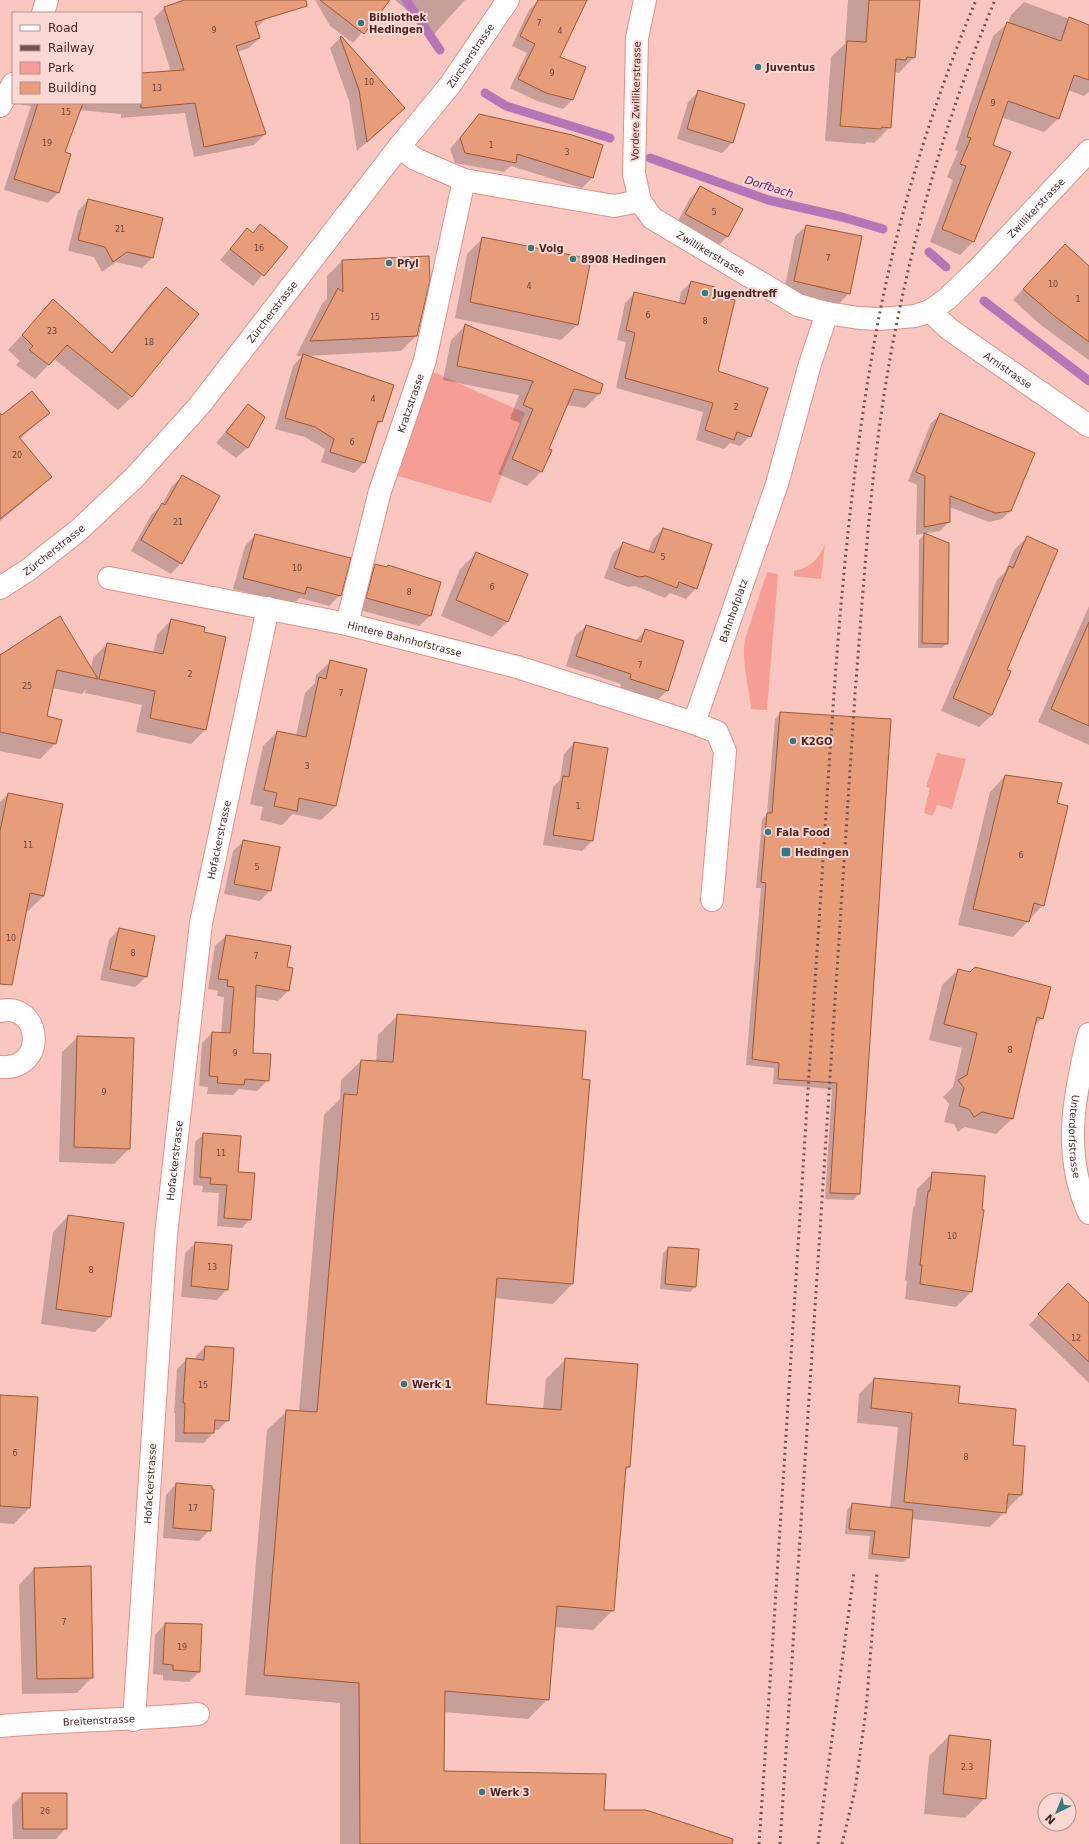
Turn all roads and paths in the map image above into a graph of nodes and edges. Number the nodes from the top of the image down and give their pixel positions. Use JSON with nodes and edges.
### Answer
{"nodes":[{"id":1,"x":47,"y":0,"type":"edge"},
{"id":2,"x":508,"y":0,"type":"edge"},
{"id":3,"x":645,"y":0,"type":"edge"},
{"id":4,"x":43,"y":12,"type":"edge"},
{"id":5,"x":12,"y":86,"type":"edge"},
{"id":6,"x":0,"y":106,"type":"edge"},
{"id":7,"x":399,"y":147,"type":"junction"},
{"id":8,"x":1089,"y":151,"type":"edge"},
{"id":9,"x":464,"y":180,"type":"junction"},
{"id":10,"x":640,"y":201,"type":"junction"},
{"id":11,"x":930,"y":311,"type":"junction"},
{"id":12,"x":827,"y":313,"type":"junction"},
{"id":13,"x":1089,"y":426,"type":"edge"},
{"id":14,"x":109,"y":578,"type":"dead end"},
{"id":15,"x":0,"y":588,"type":"edge"},
{"id":16,"x":268,"y":608,"type":"junction"},
{"id":17,"x":346,"y":624,"type":"junction"},
{"id":18,"x":694,"y":723,"type":"junction"},
{"id":19,"x":712,"y":900,"type":"dead end"},
{"id":20,"x":0,"y":1011,"type":"edge"},
{"id":21,"x":1089,"y":1034,"type":"edge"},
{"id":22,"x":0,"y":1067,"type":"edge"},
{"id":23,"x":1089,"y":1213,"type":"edge"},
{"id":24,"x":198,"y":1714,"type":"dead end"},
{"id":25,"x":134,"y":1720,"type":"junction"},
{"id":26,"x":0,"y":1726,"type":"edge"}],
"edges":[{"from":1,"to":4,"type":"street"},
{"from":2,"to":7,"type":"street","name":"Zürcherstrasse"},
{"from":3,"to":10,"type":"street","name":"Vordere Zwillikerstrasse"},
{"from":5,"to":6,"type":"street"},
{"from":7,"to":9,"type":"street"},
{"from":7,"to":15,"type":"street","name":"Zürcherstrasse"},
{"from":8,"to":11,"type":"street","name":"Zwillikerstrasse"},
{"from":9,"to":10,"type":"street"},
{"from":9,"to":17,"type":"street","name":"Kratzstrasse"},
{"from":10,"to":12,"type":"street","name":"Zwillikerstrasse"},
{"from":11,"to":12,"type":"street","name":"Zwillikerstrasse"},
{"from":11,"to":13,"type":"street","name":"Arnistrasse"},
{"from":12,"to":18,"type":"street","name":"Bahnhofplatz"},
{"from":14,"to":16,"type":"street","name":"Hintere Bahnhofstrasse"},
{"from":16,"to":17,"type":"street","name":"Hintere Bahnhofstrasse"},
{"from":16,"to":25,"type":"street","name":"Hofackerstrasse"},
{"from":17,"to":18,"type":"street","name":"Hintere Bahnhofstrasse"},
{"from":18,"to":19,"type":"street"},
{"from":20,"to":22,"type":"street"},
{"from":21,"to":23,"type":"street","name":"Unterdorfstrasse"},
{"from":24,"to":25,"type":"street","name":"Breitenstrasse"},
{"from":25,"to":26,"type":"street","name":"Breitenstrasse"}]}
